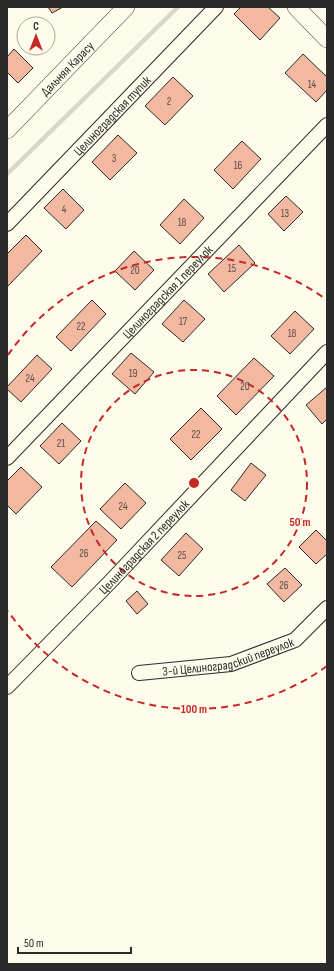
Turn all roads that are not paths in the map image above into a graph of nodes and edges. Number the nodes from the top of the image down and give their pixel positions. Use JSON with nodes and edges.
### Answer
{"nodes":[{"id":1,"x":126,"y":7,"type":"edge"},
{"id":2,"x":216,"y":7,"type":"edge"},
{"id":3,"x":296,"y":7,"type":"edge"},
{"id":4,"x":326,"y":37,"type":"edge"},
{"id":5,"x":327,"y":125,"type":"edge"},
{"id":6,"x":7,"y":130,"type":"edge"},
{"id":7,"x":7,"y":224,"type":"edge"},
{"id":8,"x":327,"y":352,"type":"edge"},
{"id":9,"x":7,"y":458,"type":"edge"},
{"id":10,"x":327,"y":608,"type":"edge"},
{"id":11,"x":139,"y":673,"type":"dead end"},
{"id":12,"x":7,"y":687,"type":"edge"}],
"edges":[{"from":1,"to":6,"type":"street","name":"Дальняя Карасу"},
{"from":2,"to":7,"type":"street","name":"Целиноградская тупик"},
{"from":3,"to":4,"type":"street"},
{"from":5,"to":9,"type":"street","name":"Целиноградская 1 переулок"},
{"from":8,"to":12,"type":"street","name":"Целиноградская 2 переулок"},
{"from":10,"to":11,"type":"street","name":"3-й Целиноградский переулок"}]}
